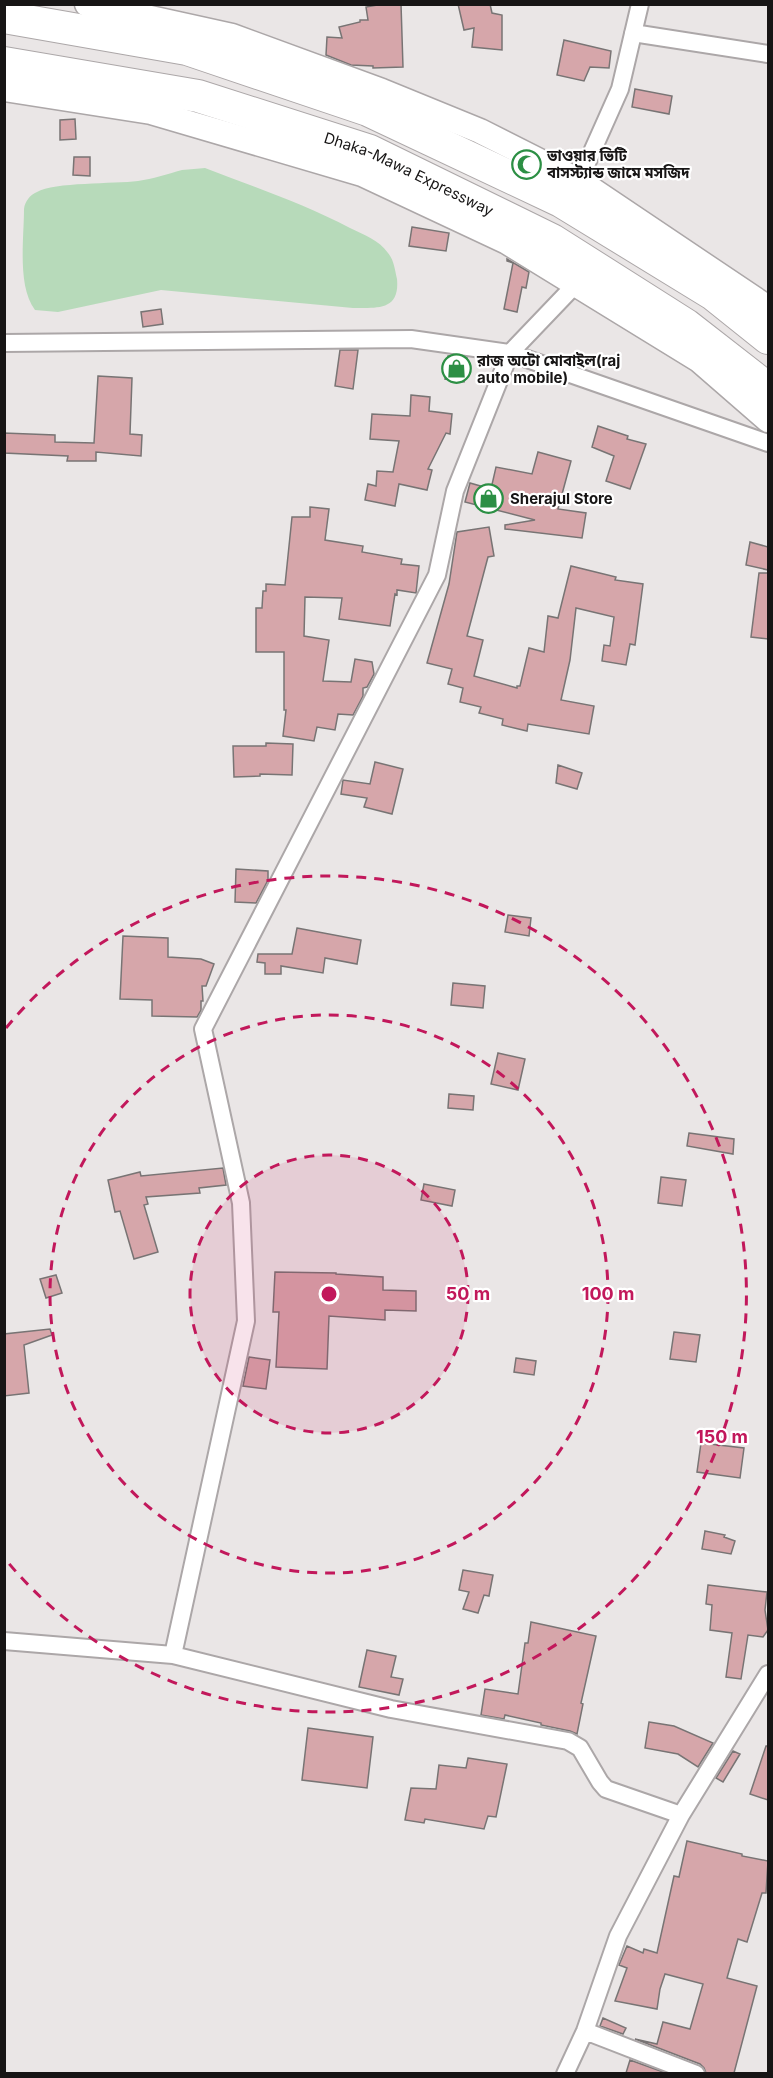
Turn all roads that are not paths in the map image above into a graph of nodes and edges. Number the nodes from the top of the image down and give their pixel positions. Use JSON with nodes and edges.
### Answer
{"nodes":[{"id":1,"x":87,"y":4,"type":"edge"},
{"id":2,"x":640,"y":4,"type":"edge"},
{"id":3,"x":4,"y":17,"type":"edge"},
{"id":4,"x":633,"y":33,"type":"junction"},
{"id":5,"x":768,"y":54,"type":"edge"},
{"id":6,"x":4,"y":63,"type":"edge"},
{"id":7,"x":4,"y":89,"type":"edge"},
{"id":8,"x":579,"y":181,"type":"junction"},
{"id":9,"x":575,"y":285,"type":"junction"},
{"id":10,"x":768,"y":308,"type":"edge"},
{"id":11,"x":768,"y":338,"type":"edge"},
{"id":12,"x":4,"y":343,"type":"edge"},
{"id":13,"x":510,"y":353,"type":"junction"},
{"id":14,"x":768,"y":389,"type":"edge"},
{"id":15,"x":768,"y":420,"type":"edge"},
{"id":16,"x":768,"y":443,"type":"edge"},
{"id":17,"x":4,"y":1641,"type":"edge"},
{"id":18,"x":173,"y":1654,"type":"junction"},
{"id":19,"x":768,"y":1674,"type":"edge"},
{"id":20,"x":681,"y":1815,"type":"junction"},
{"id":21,"x":585,"y":2031,"type":"junction"},
{"id":22,"x":564,"y":2073,"type":"edge"},
{"id":23,"x":696,"y":2073,"type":"edge"}],
"edges":[{"from":1,"to":8,"type":"street"},
{"from":2,"to":4,"type":"street"},
{"from":3,"to":11,"type":"highway"},
{"from":4,"to":5,"type":"street"},
{"from":4,"to":8,"type":"street"},
{"from":6,"to":14,"type":"highway","name":"Dhaka-Mawa Expressway"},
{"from":7,"to":9,"type":"street"},
{"from":8,"to":10,"type":"street"},
{"from":9,"to":13,"type":"street"},
{"from":9,"to":15,"type":"street"},
{"from":12,"to":13,"type":"street"},
{"from":13,"to":16,"type":"street"},
{"from":13,"to":18,"type":"street"},
{"from":17,"to":18,"type":"street"},
{"from":18,"to":20,"type":"street"},
{"from":19,"to":20,"type":"street"},
{"from":20,"to":21,"type":"street"},
{"from":21,"to":22,"type":"street"},
{"from":21,"to":23,"type":"street"}]}
